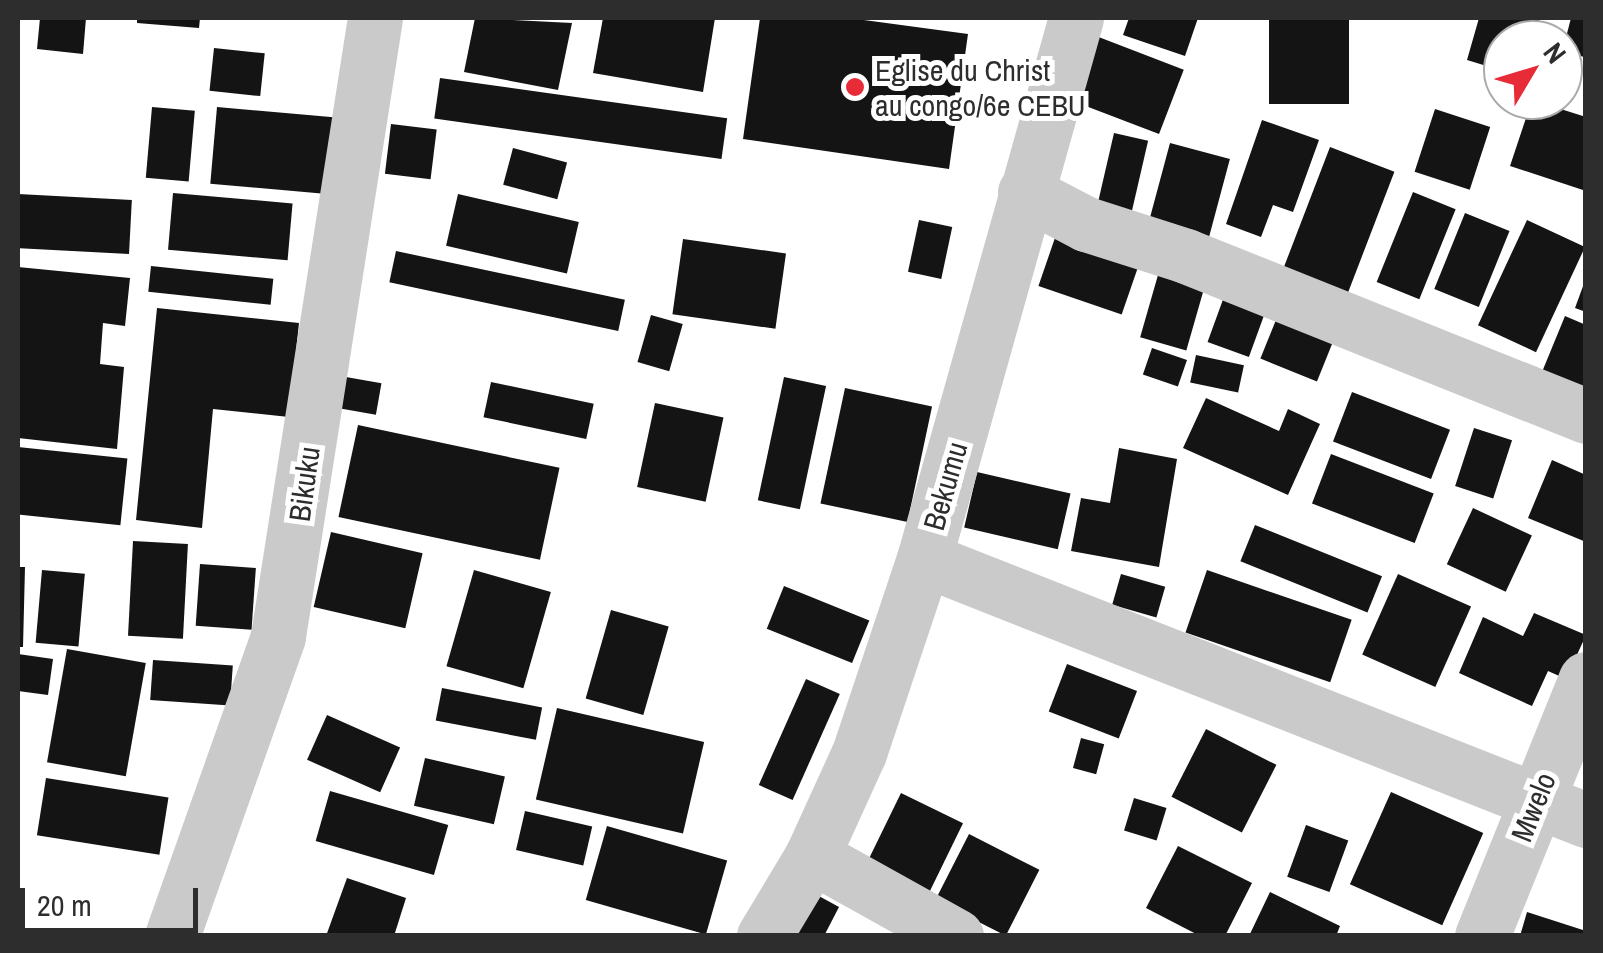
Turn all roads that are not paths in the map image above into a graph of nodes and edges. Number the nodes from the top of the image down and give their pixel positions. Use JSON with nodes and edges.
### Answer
{"nodes":[{"id":1,"x":1076,"y":18,"type":"edge"},
{"id":2,"x":365,"y":28,"type":"edge"},
{"id":3,"x":1025,"y":192,"type":"junction"},
{"id":4,"x":1586,"y":416,"type":"edge"},
{"id":5,"x":924,"y":559,"type":"junction"},
{"id":6,"x":1586,"y":680,"type":"edge"},
{"id":7,"x":1536,"y":801,"type":"junction"},
{"id":8,"x":1586,"y":820,"type":"edge"},
{"id":9,"x":812,"y":856,"type":"junction"},
{"id":10,"x":172,"y":936,"type":"edge"},
{"id":11,"x":764,"y":936,"type":"edge"},
{"id":12,"x":956,"y":936,"type":"edge"},
{"id":13,"x":1482,"y":936,"type":"edge"}],
"edges":[{"from":1,"to":3,"type":"street","name":"Bekumu"},
{"from":2,"to":10,"type":"street","name":"Bikuku"},
{"from":3,"to":4,"type":"street"},
{"from":3,"to":5,"type":"street","name":"Bekumu"},
{"from":5,"to":7,"type":"street"},
{"from":5,"to":9,"type":"street","name":"Bekumu"},
{"from":6,"to":7,"type":"street","name":"Mwelo"},
{"from":7,"to":8,"type":"street"},
{"from":7,"to":13,"type":"street","name":"Mwelo"},
{"from":9,"to":11,"type":"street","name":"Bekumu"},
{"from":9,"to":12,"type":"street"}]}
